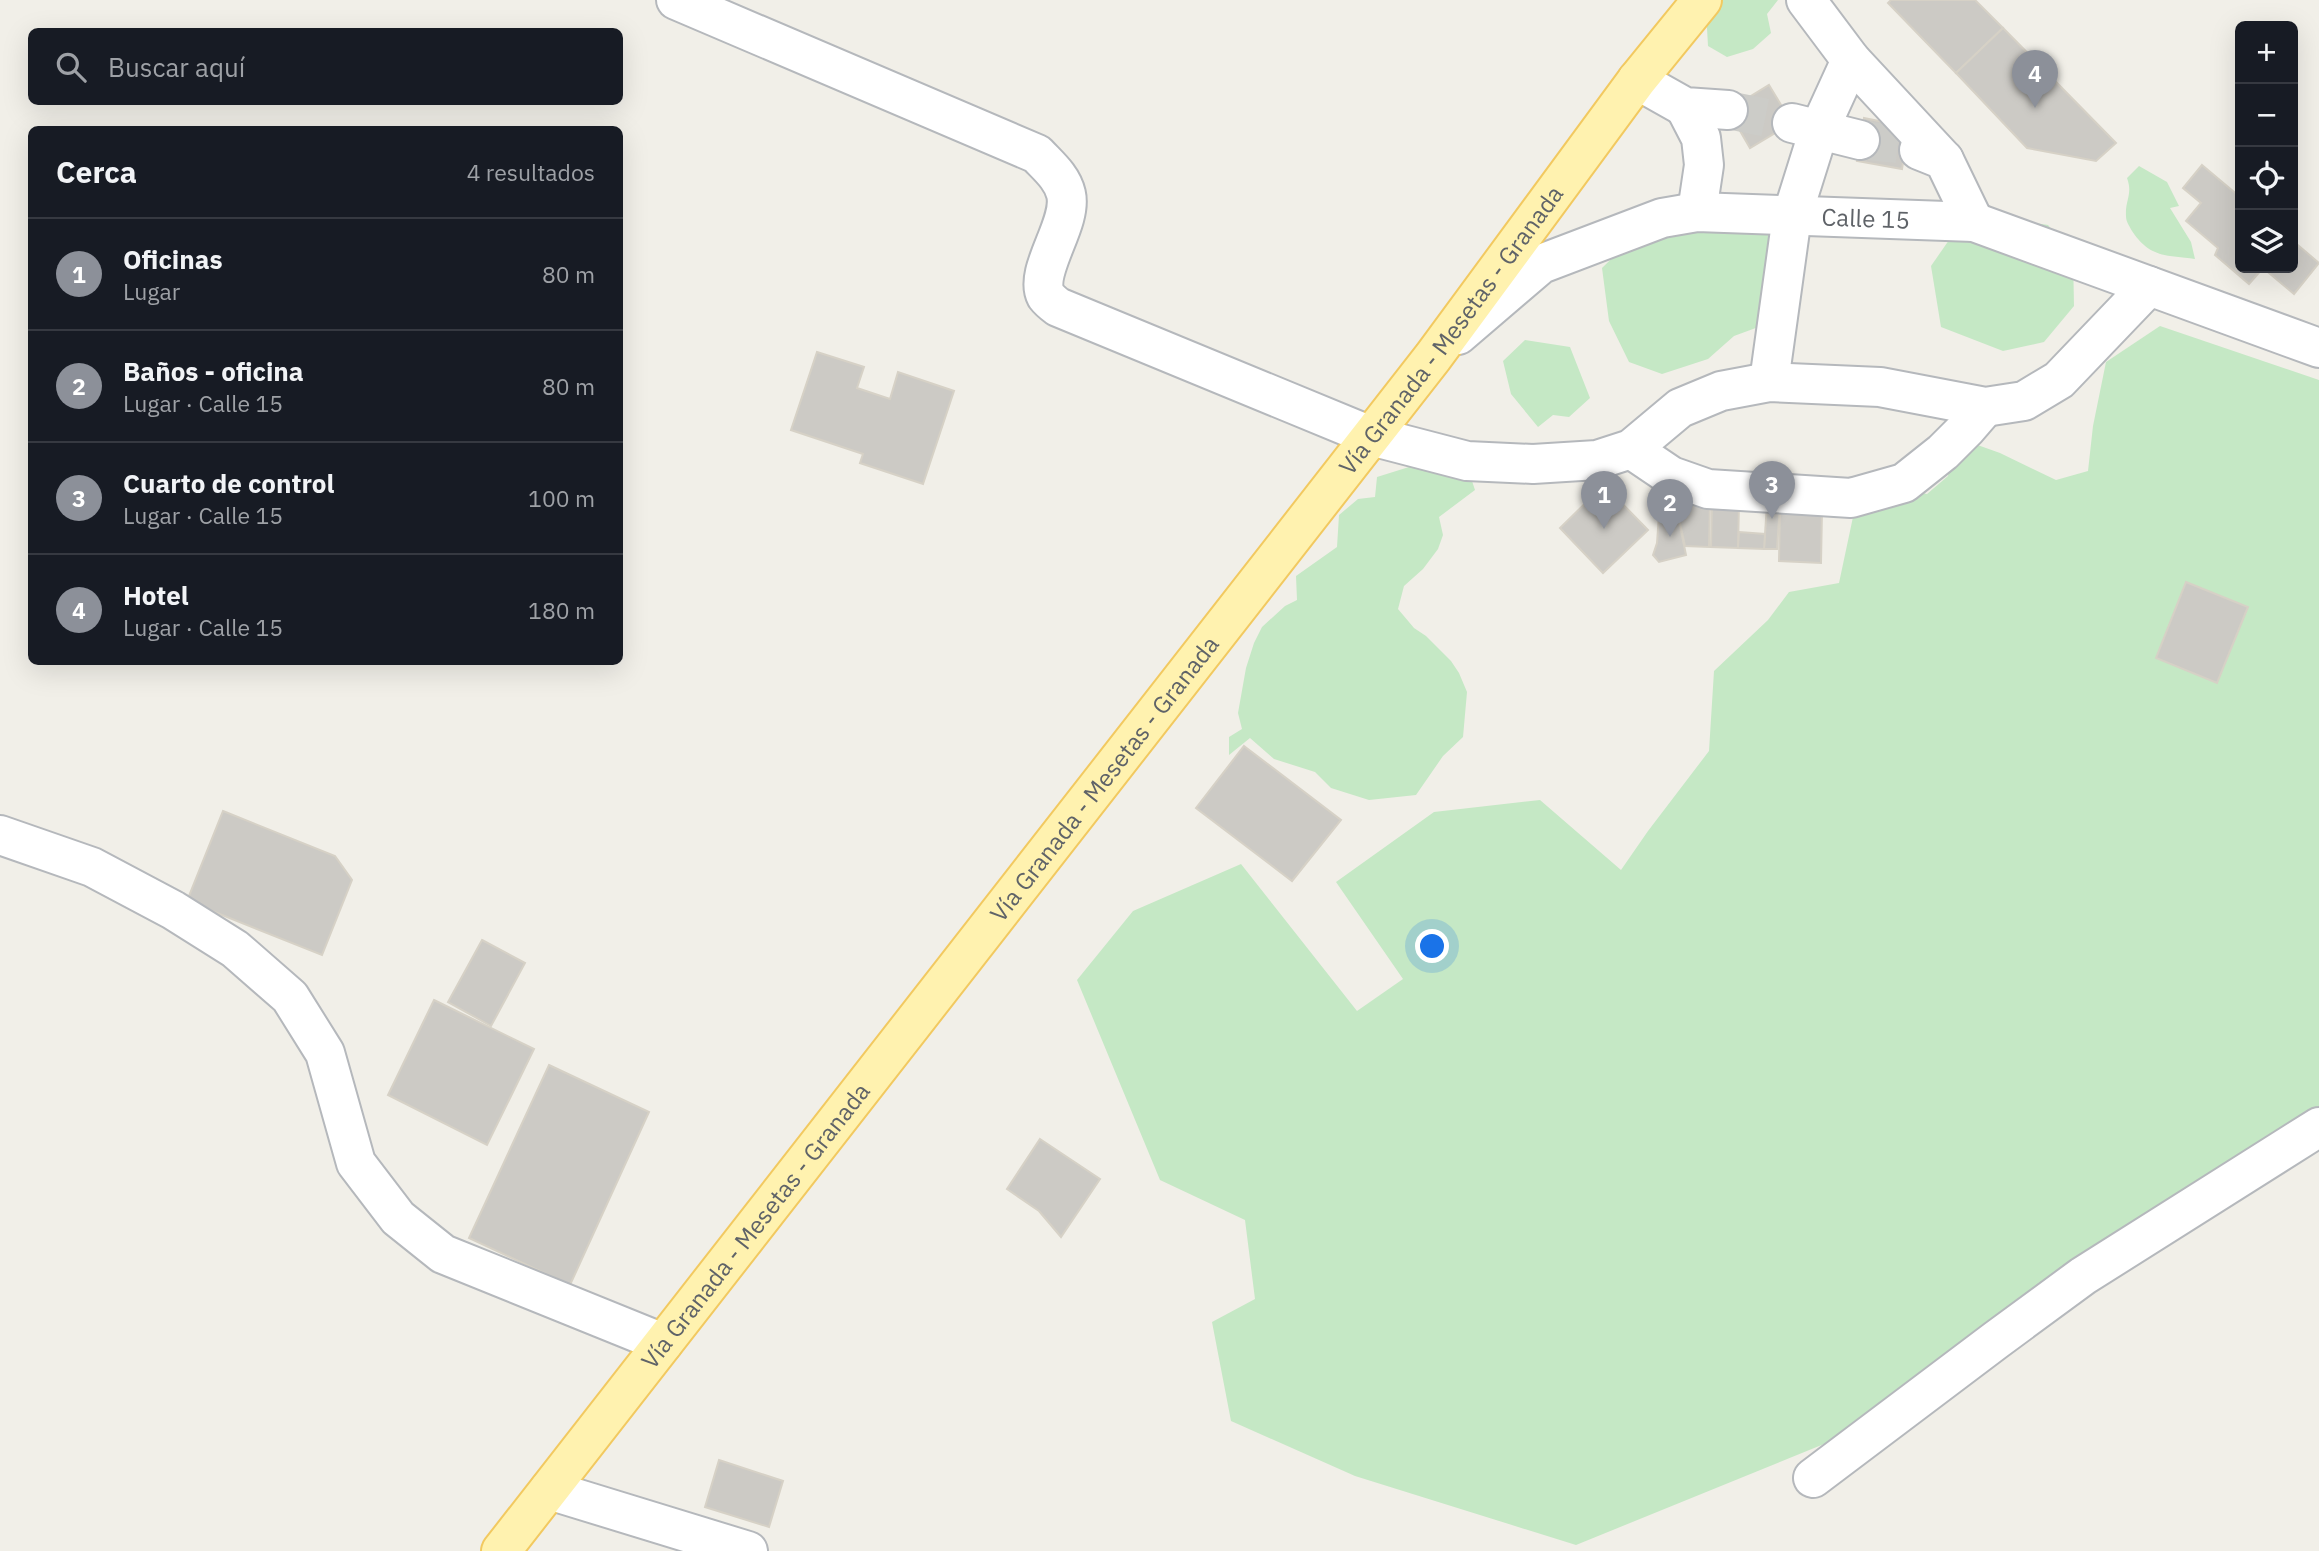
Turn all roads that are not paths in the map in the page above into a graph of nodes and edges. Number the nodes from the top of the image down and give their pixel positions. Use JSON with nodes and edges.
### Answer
{"nodes":[{"id":1,"x":676,"y":0,"type":"edge"},
{"id":2,"x":1702,"y":0,"type":"edge"},
{"id":3,"x":1806,"y":0,"type":"edge"},
{"id":4,"x":1851,"y":60,"type":"junction"},
{"id":5,"x":1637,"y":80,"type":"junction"},
{"id":6,"x":1685,"y":107,"type":"junction"},
{"id":7,"x":1728,"y":110,"type":"tunnel mouth"},
{"id":8,"x":1805,"y":127,"type":"junction"},
{"id":9,"x":1860,"y":140,"type":"tunnel mouth"},
{"id":10,"x":1906,"y":145,"type":"tunnel mouth"},
{"id":11,"x":1944,"y":160,"type":"junction"},
{"id":12,"x":1697,"y":212,"type":"junction"},
{"id":13,"x":1793,"y":216,"type":"junction"},
{"id":14,"x":1975,"y":222,"type":"junction"},
{"id":15,"x":2149,"y":286,"type":"junction"},
{"id":16,"x":2319,"y":348,"type":"edge"},
{"id":17,"x":1433,"y":357,"type":"junction"},
{"id":18,"x":1769,"y":382,"type":"junction"},
{"id":19,"x":1985,"y":407,"type":"junction"},
{"id":20,"x":1371,"y":436,"type":"junction"},
{"id":21,"x":1630,"y":449,"type":"junction"},
{"id":22,"x":0,"y":835,"type":"edge"},
{"id":23,"x":2319,"y":1127,"type":"edge"},
{"id":24,"x":663,"y":1343,"type":"junction"},
{"id":25,"x":1813,"y":1478,"type":"dead end"},
{"id":26,"x":549,"y":1490,"type":"junction"},
{"id":27,"x":501,"y":1551,"type":"edge"},
{"id":28,"x":748,"y":1551,"type":"edge"}],
"edges":[{"from":1,"to":20,"type":"street"},
{"from":2,"to":5,"type":"main road","name":"Vía Granada - Mesetas - Granada"},
{"from":3,"to":4,"type":"street"},
{"from":4,"to":8,"type":"street"},
{"from":4,"to":11,"type":"street"},
{"from":5,"to":6,"type":"street"},
{"from":5,"to":17,"type":"main road","name":"Vía Granada - Mesetas - Granada"},
{"from":6,"to":7,"type":"street"},
{"from":6,"to":12,"type":"street"},
{"from":8,"to":9,"type":"street"},
{"from":8,"to":13,"type":"street"},
{"from":10,"to":11,"type":"street"},
{"from":11,"to":14,"type":"street"},
{"from":12,"to":13,"type":"street","name":"Calle 15"},
{"from":12,"to":17,"type":"street","name":"Calle 15"},
{"from":13,"to":14,"type":"street","name":"Calle 15"},
{"from":13,"to":18,"type":"street"},
{"from":14,"to":15,"type":"street","name":"Calle 15"},
{"from":15,"to":16,"type":"street","name":"Calle 15"},
{"from":15,"to":19,"type":"street"},
{"from":17,"to":20,"type":"main road","name":"Vía Granada - Mesetas - Granada"},
{"from":18,"to":19,"type":"street"},
{"from":18,"to":21,"type":"street"},
{"from":19,"to":21,"type":"street"},
{"from":20,"to":21,"type":"street"},
{"from":20,"to":24,"type":"main road","name":"Vía Granada - Mesetas - Granada"},
{"from":22,"to":24,"type":"street"},
{"from":23,"to":25,"type":"street"},
{"from":24,"to":26,"type":"main road","name":"Vía Granada - Mesetas - Granada"},
{"from":26,"to":27,"type":"main road","name":"Vía Granada - Mesetas - Granada"},
{"from":26,"to":28,"type":"street"}]}
